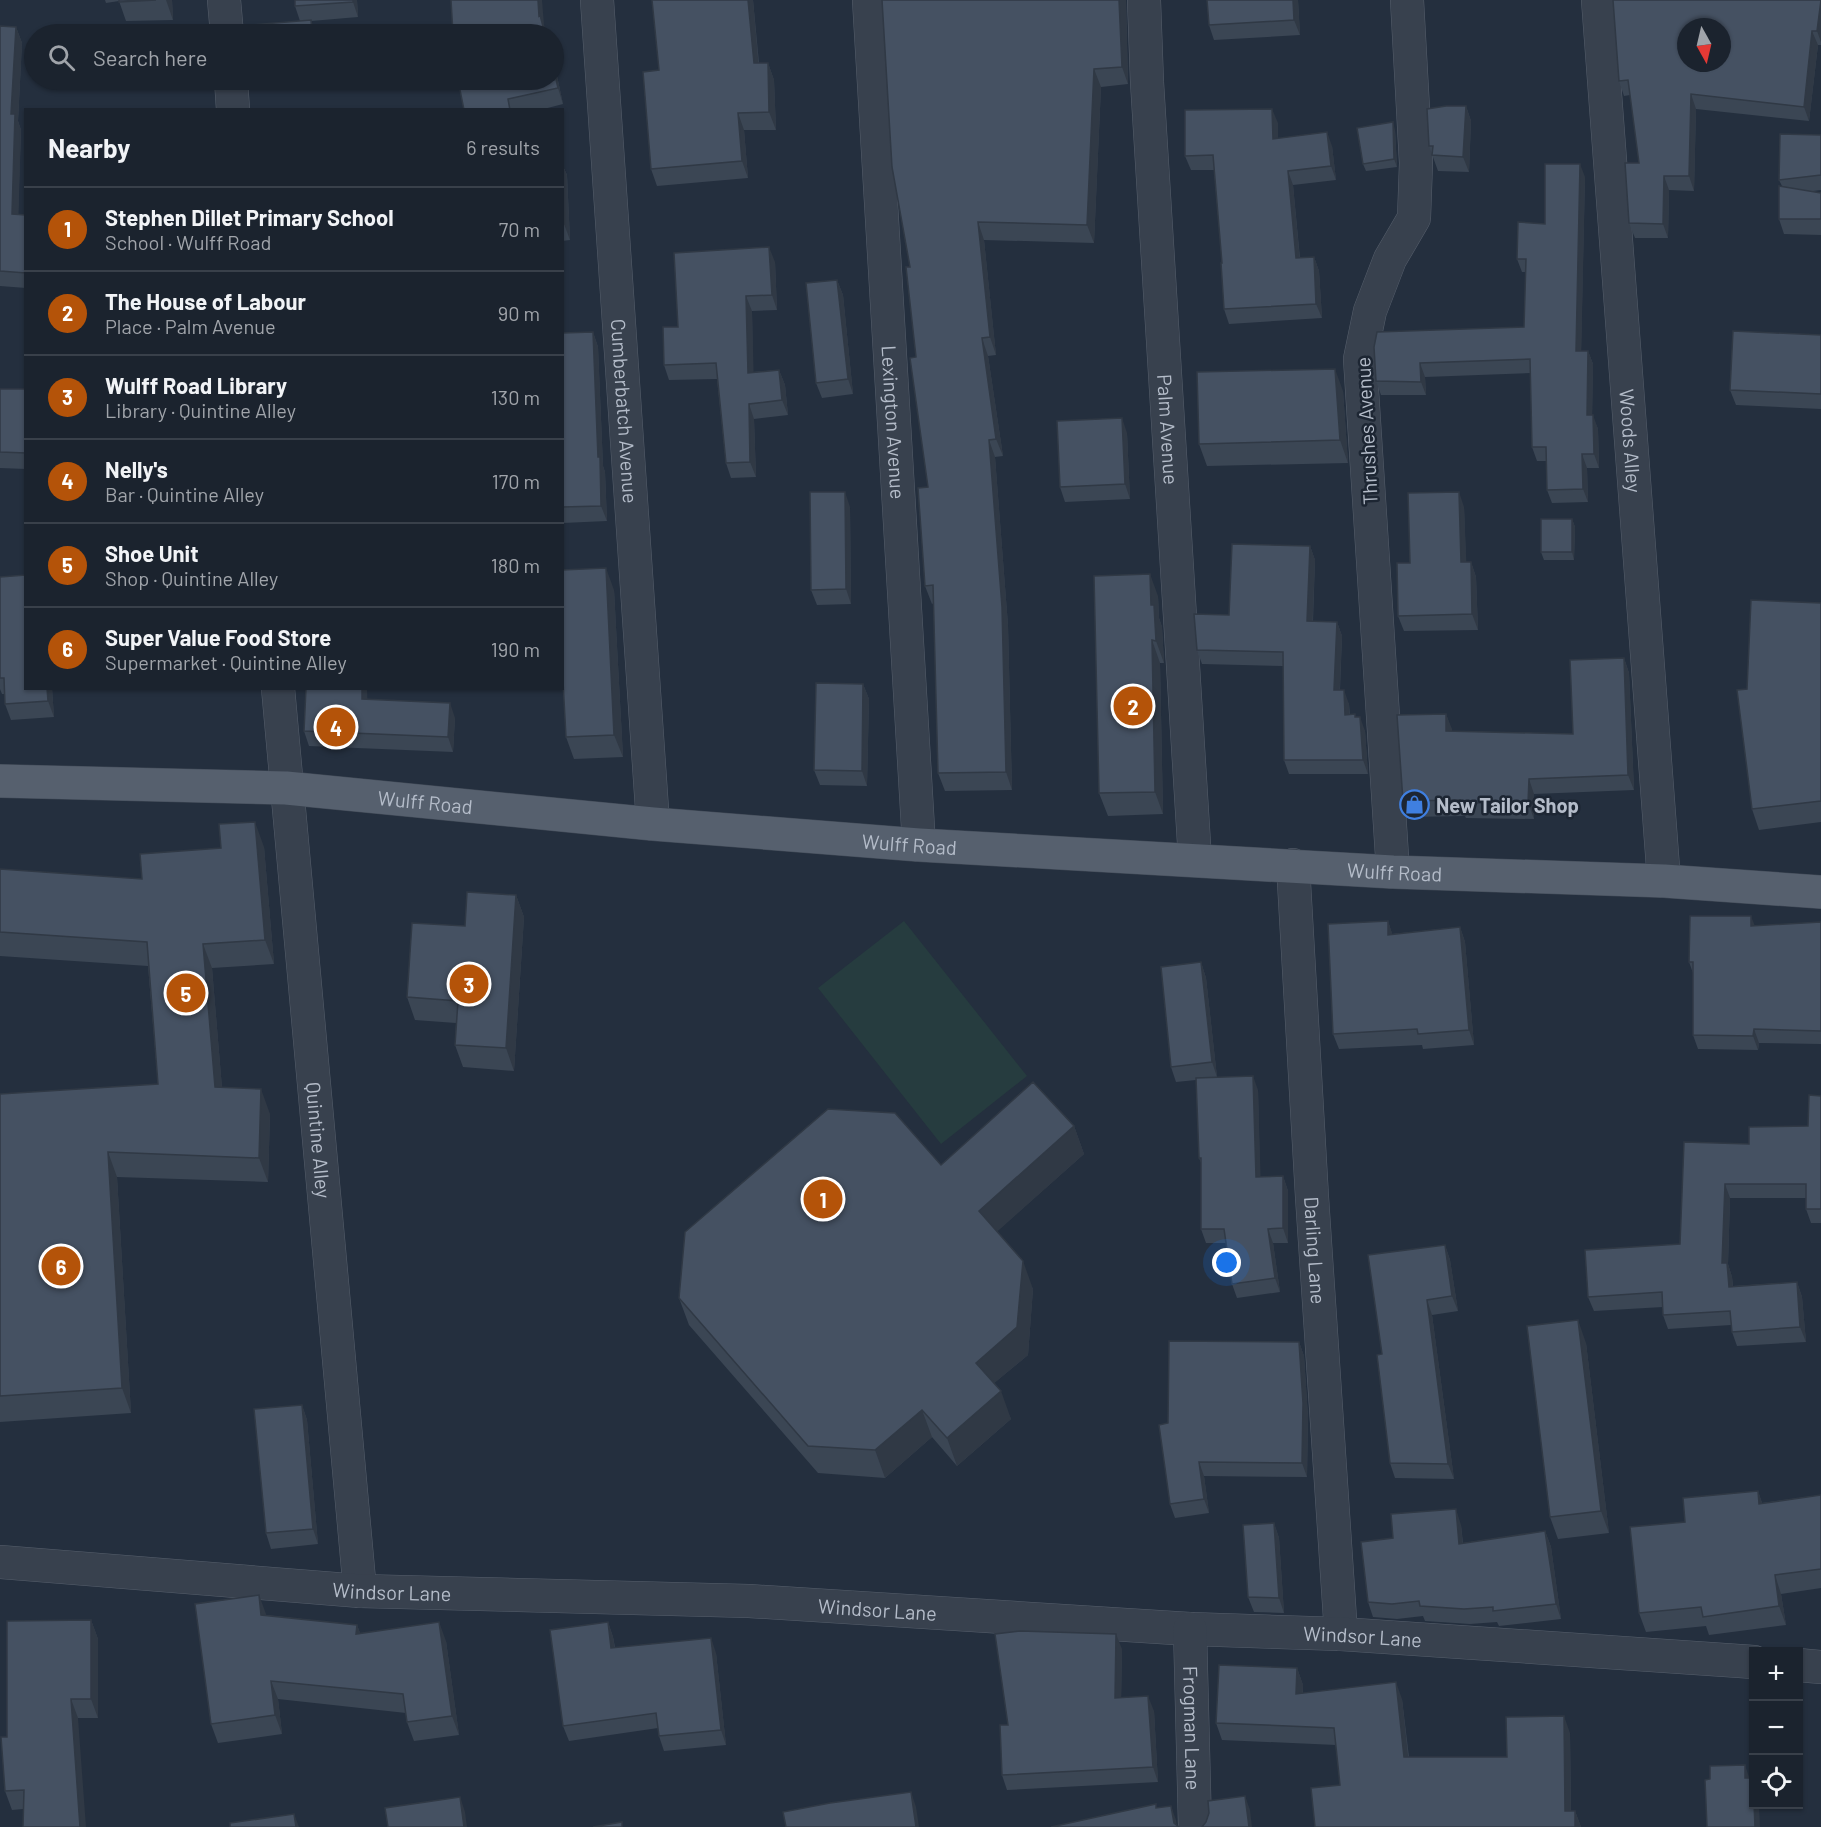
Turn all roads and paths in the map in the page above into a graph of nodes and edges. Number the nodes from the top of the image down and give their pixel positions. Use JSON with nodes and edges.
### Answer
{"nodes":[{"id":1,"x":224,"y":0,"type":"edge"},
{"id":2,"x":597,"y":0,"type":"edge"},
{"id":3,"x":869,"y":0,"type":"edge"},
{"id":4,"x":1144,"y":0,"type":"edge"},
{"id":5,"x":1407,"y":0,"type":"edge"},
{"id":6,"x":1598,"y":0,"type":"edge"},
{"id":7,"x":226,"y":24,"type":"edge"},
{"id":8,"x":232,"y":90,"type":"edge"},
{"id":9,"x":233,"y":108,"type":"edge"},
{"id":10,"x":278,"y":690,"type":"edge"},
{"id":11,"x":0,"y":781,"type":"edge"},
{"id":12,"x":286,"y":788,"type":"junction"},
{"id":13,"x":653,"y":824,"type":"junction"},
{"id":14,"x":919,"y":845,"type":"junction"},
{"id":15,"x":1195,"y":860,"type":"junction"},
{"id":16,"x":1293,"y":865,"type":"junction"},
{"id":17,"x":1393,"y":872,"type":"junction"},
{"id":18,"x":1665,"y":881,"type":"junction"},
{"id":19,"x":1821,"y":892,"type":"edge"},
{"id":20,"x":0,"y":1562,"type":"edge"},
{"id":21,"x":360,"y":1592,"type":"junction"},
{"id":22,"x":1190,"y":1629,"type":"junction"},
{"id":23,"x":1341,"y":1634,"type":"junction"},
{"id":24,"x":1749,"y":1662,"type":"edge"},
{"id":25,"x":1803,"y":1665,"type":"edge"},
{"id":26,"x":1821,"y":1667,"type":"edge"},
{"id":27,"x":1195,"y":1827,"type":"edge"}],
"edges":[{"from":1,"to":7,"type":"street"},
{"from":2,"to":13,"type":"street","name":"Cumberbatch Avenue"},
{"from":3,"to":14,"type":"street","name":"Lexington Avenue"},
{"from":4,"to":15,"type":"street","name":"Palm Avenue"},
{"from":5,"to":17,"type":"street","name":"Thrushes Avenue"},
{"from":6,"to":18,"type":"street","name":"Woods Alley"},
{"from":8,"to":9,"type":"street"},
{"from":10,"to":12,"type":"street","name":"Quintine Alley"},
{"from":11,"to":12,"type":"main road","name":"Wulff Road"},
{"from":12,"to":13,"type":"main road","name":"Wulff Road"},
{"from":12,"to":21,"type":"street","name":"Quintine Alley"},
{"from":13,"to":14,"type":"main road","name":"Wulff Road"},
{"from":14,"to":15,"type":"main road","name":"Wulff Road"},
{"from":15,"to":16,"type":"main road","name":"Wulff Road"},
{"from":16,"to":17,"type":"main road","name":"Wulff Road"},
{"from":16,"to":23,"type":"street","name":"Darling Lane"},
{"from":17,"to":18,"type":"main road","name":"Wulff Road"},
{"from":18,"to":19,"type":"main road","name":"Wulff Road"},
{"from":20,"to":21,"type":"street","name":"Windsor Lane"},
{"from":21,"to":22,"type":"street","name":"Windsor Lane"},
{"from":22,"to":23,"type":"street","name":"Windsor Lane"},
{"from":22,"to":27,"type":"street","name":"Frogman Lane"},
{"from":23,"to":24,"type":"street","name":"Windsor Lane"},
{"from":25,"to":26,"type":"street"}]}
